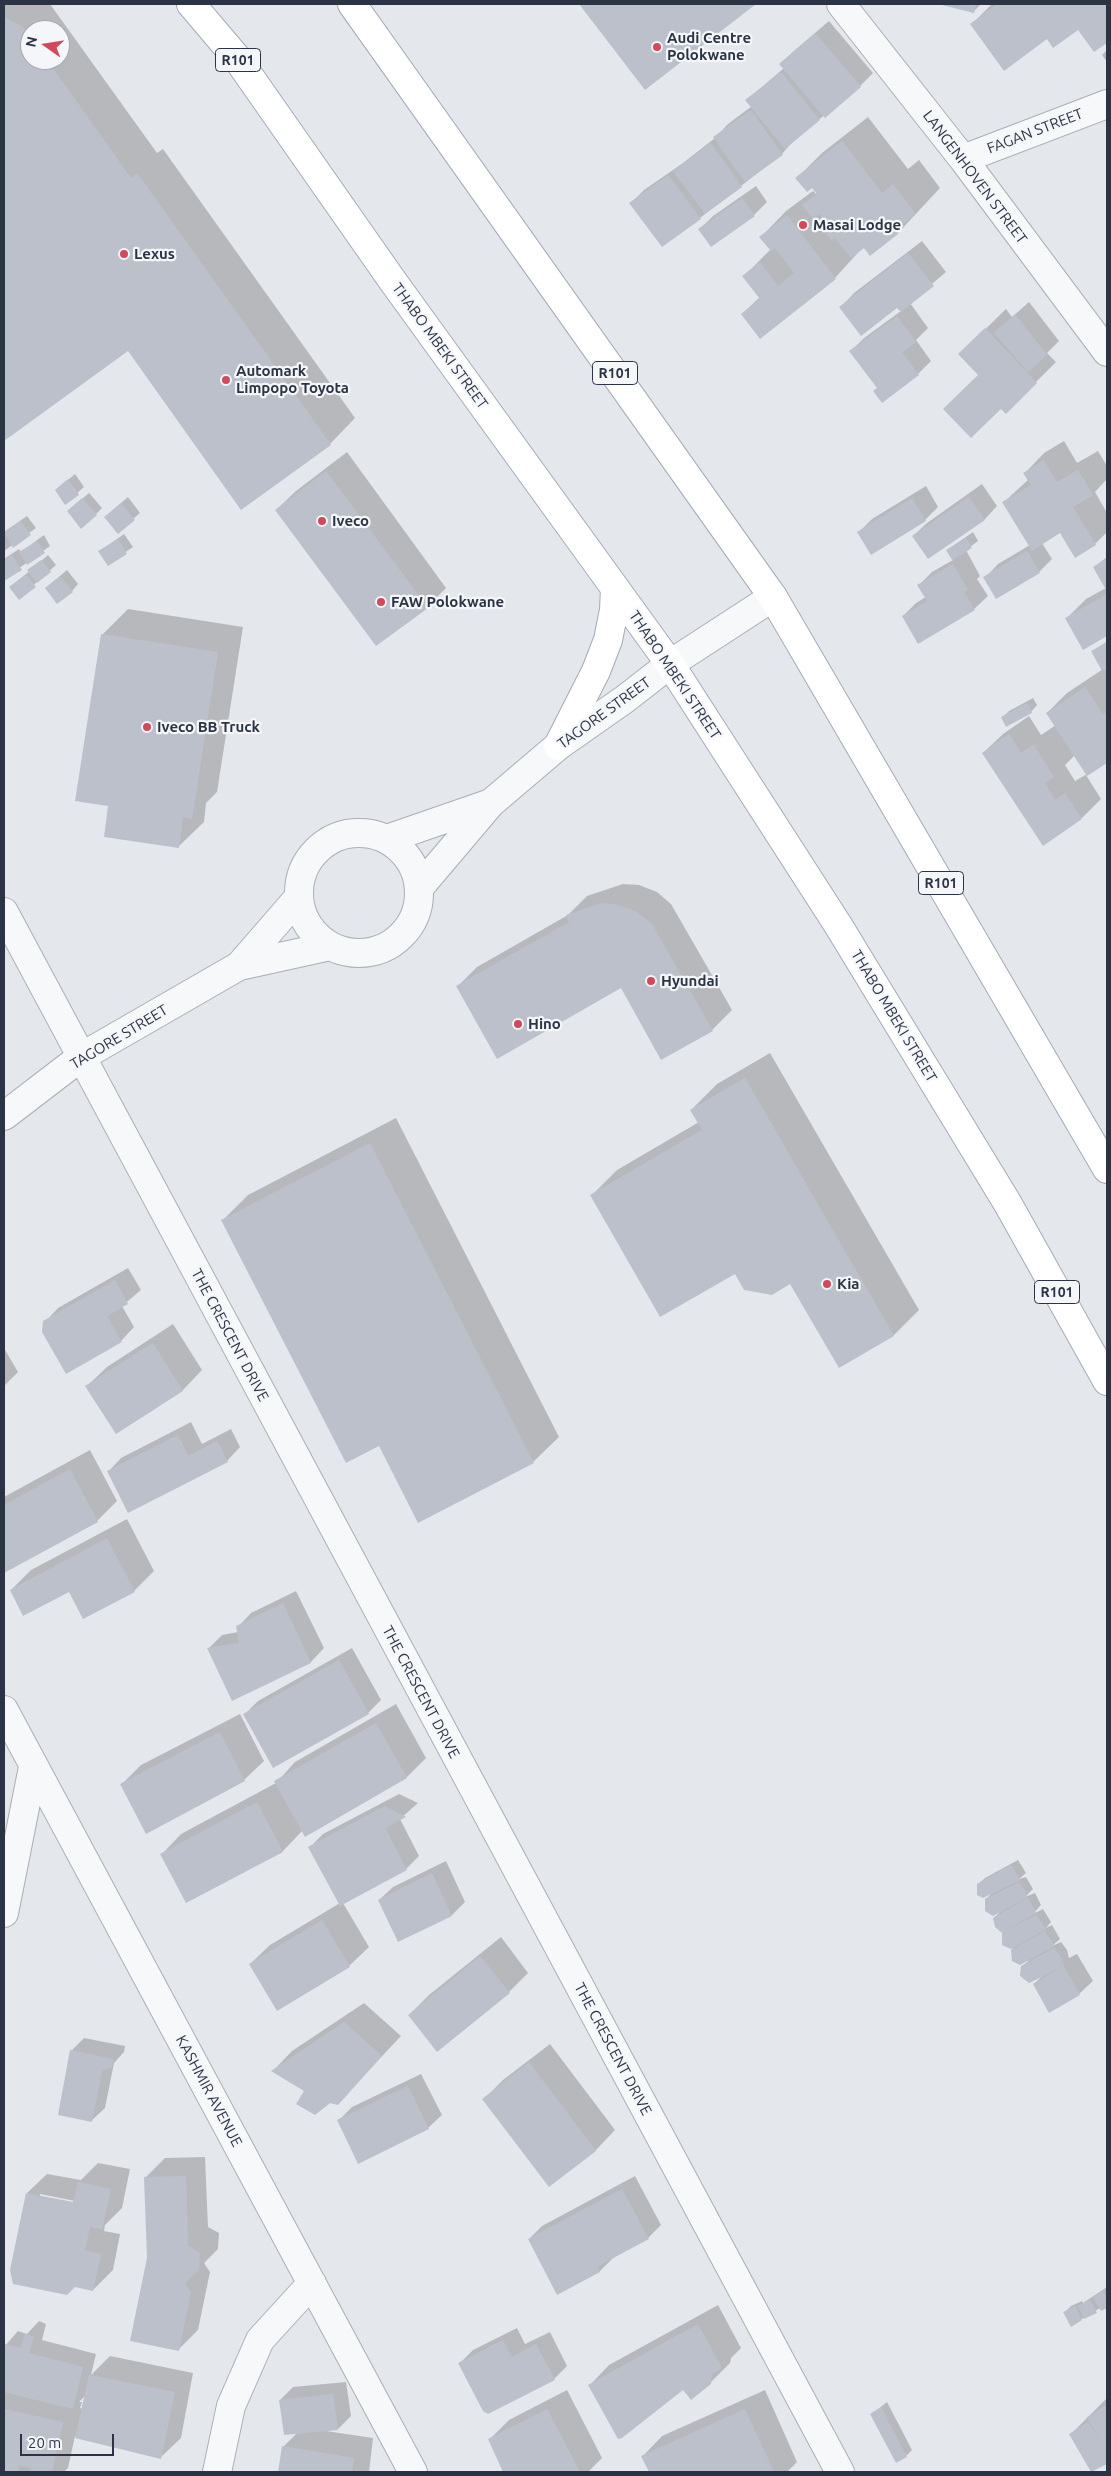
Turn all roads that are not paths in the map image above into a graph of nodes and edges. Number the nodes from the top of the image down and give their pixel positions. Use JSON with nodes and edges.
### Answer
{"nodes":[{"id":1,"x":191,"y":4,"type":"edge"},
{"id":2,"x":352,"y":4,"type":"edge"},
{"id":3,"x":841,"y":4,"type":"edge"},
{"id":4,"x":1107,"y":104,"type":"edge"},
{"id":5,"x":962,"y":159,"type":"junction"},
{"id":6,"x":1107,"y":352,"type":"edge"},
{"id":7,"x":614,"y":588,"type":"junction"},
{"id":8,"x":773,"y":597,"type":"junction"},
{"id":9,"x":670,"y":664,"type":"junction"},
{"id":10,"x":558,"y":746,"type":"junction"},
{"id":11,"x":491,"y":803,"type":"junction"},
{"id":12,"x":387,"y":839,"type":"junction"},
{"id":13,"x":419,"y":888,"type":"junction"},
{"id":14,"x":299,"y":897,"type":"junction"},
{"id":15,"x":4,"y":912,"type":"edge"},
{"id":16,"x":330,"y":946,"type":"junction"},
{"id":17,"x":239,"y":966,"type":"junction"},
{"id":18,"x":81,"y":1057,"type":"junction"},
{"id":19,"x":4,"y":1116,"type":"edge"},
{"id":20,"x":1107,"y":1169,"type":"edge"},
{"id":21,"x":1107,"y":1381,"type":"edge"},
{"id":22,"x":4,"y":1710,"type":"edge"},
{"id":23,"x":33,"y":1766,"type":"junction"},
{"id":24,"x":4,"y":1913,"type":"edge"},
{"id":25,"x":312,"y":2283,"type":"junction"},
{"id":26,"x":217,"y":2472,"type":"edge"},
{"id":27,"x":413,"y":2472,"type":"edge"},
{"id":28,"x":840,"y":2472,"type":"edge"}],
"edges":[{"from":1,"to":7,"type":"main road","name":"THABO MBEKI STREET","number":"R101"},
{"from":2,"to":8,"type":"main road","number":"R101"},
{"from":3,"to":5,"type":"street","name":"LANGENHOVEN STREET"},
{"from":4,"to":5,"type":"street","name":"FAGAN STREET"},
{"from":5,"to":6,"type":"street","name":"LANGENHOVEN STREET"},
{"from":7,"to":9,"type":"main road","name":"THABO MBEKI STREET","number":"R101"},
{"from":7,"to":10,"type":"main road"},
{"from":8,"to":9,"type":"street","name":"TAGORE STREET"},
{"from":8,"to":20,"type":"main road","number":"R101"},
{"from":9,"to":10,"type":"street","name":"TAGORE STREET"},
{"from":9,"to":21,"type":"main road","name":"THABO MBEKI STREET","number":"R101"},
{"from":10,"to":11,"type":"street","name":"TAGORE STREET"},
{"from":11,"to":12,"type":"street","name":"TAGORE STREET"},
{"from":11,"to":13,"type":"street","name":"TAGORE STREET"},
{"from":12,"to":13,"type":"street","name":"TAGORE STREET"},
{"from":12,"to":14,"type":"street","name":"TAGORE STREET"},
{"from":13,"to":16,"type":"street","name":"TAGORE STREET"},
{"from":14,"to":16,"type":"street","name":"TAGORE STREET"},
{"from":14,"to":17,"type":"street","name":"TAGORE STREET"},
{"from":15,"to":18,"type":"street","name":"THE CRESCENT DRIVE"},
{"from":16,"to":17,"type":"street","name":"TAGORE STREET"},
{"from":17,"to":18,"type":"street","name":"TAGORE STREET"},
{"from":18,"to":19,"type":"street","name":"TAGORE STREET"},
{"from":18,"to":28,"type":"street","name":"THE CRESCENT DRIVE"},
{"from":22,"to":23,"type":"street","name":"KASHMIR AVENUE"},
{"from":23,"to":24,"type":"street"},
{"from":23,"to":25,"type":"street","name":"KASHMIR AVENUE"},
{"from":25,"to":26,"type":"street"},
{"from":25,"to":27,"type":"street","name":"KASHMIR AVENUE"}]}
